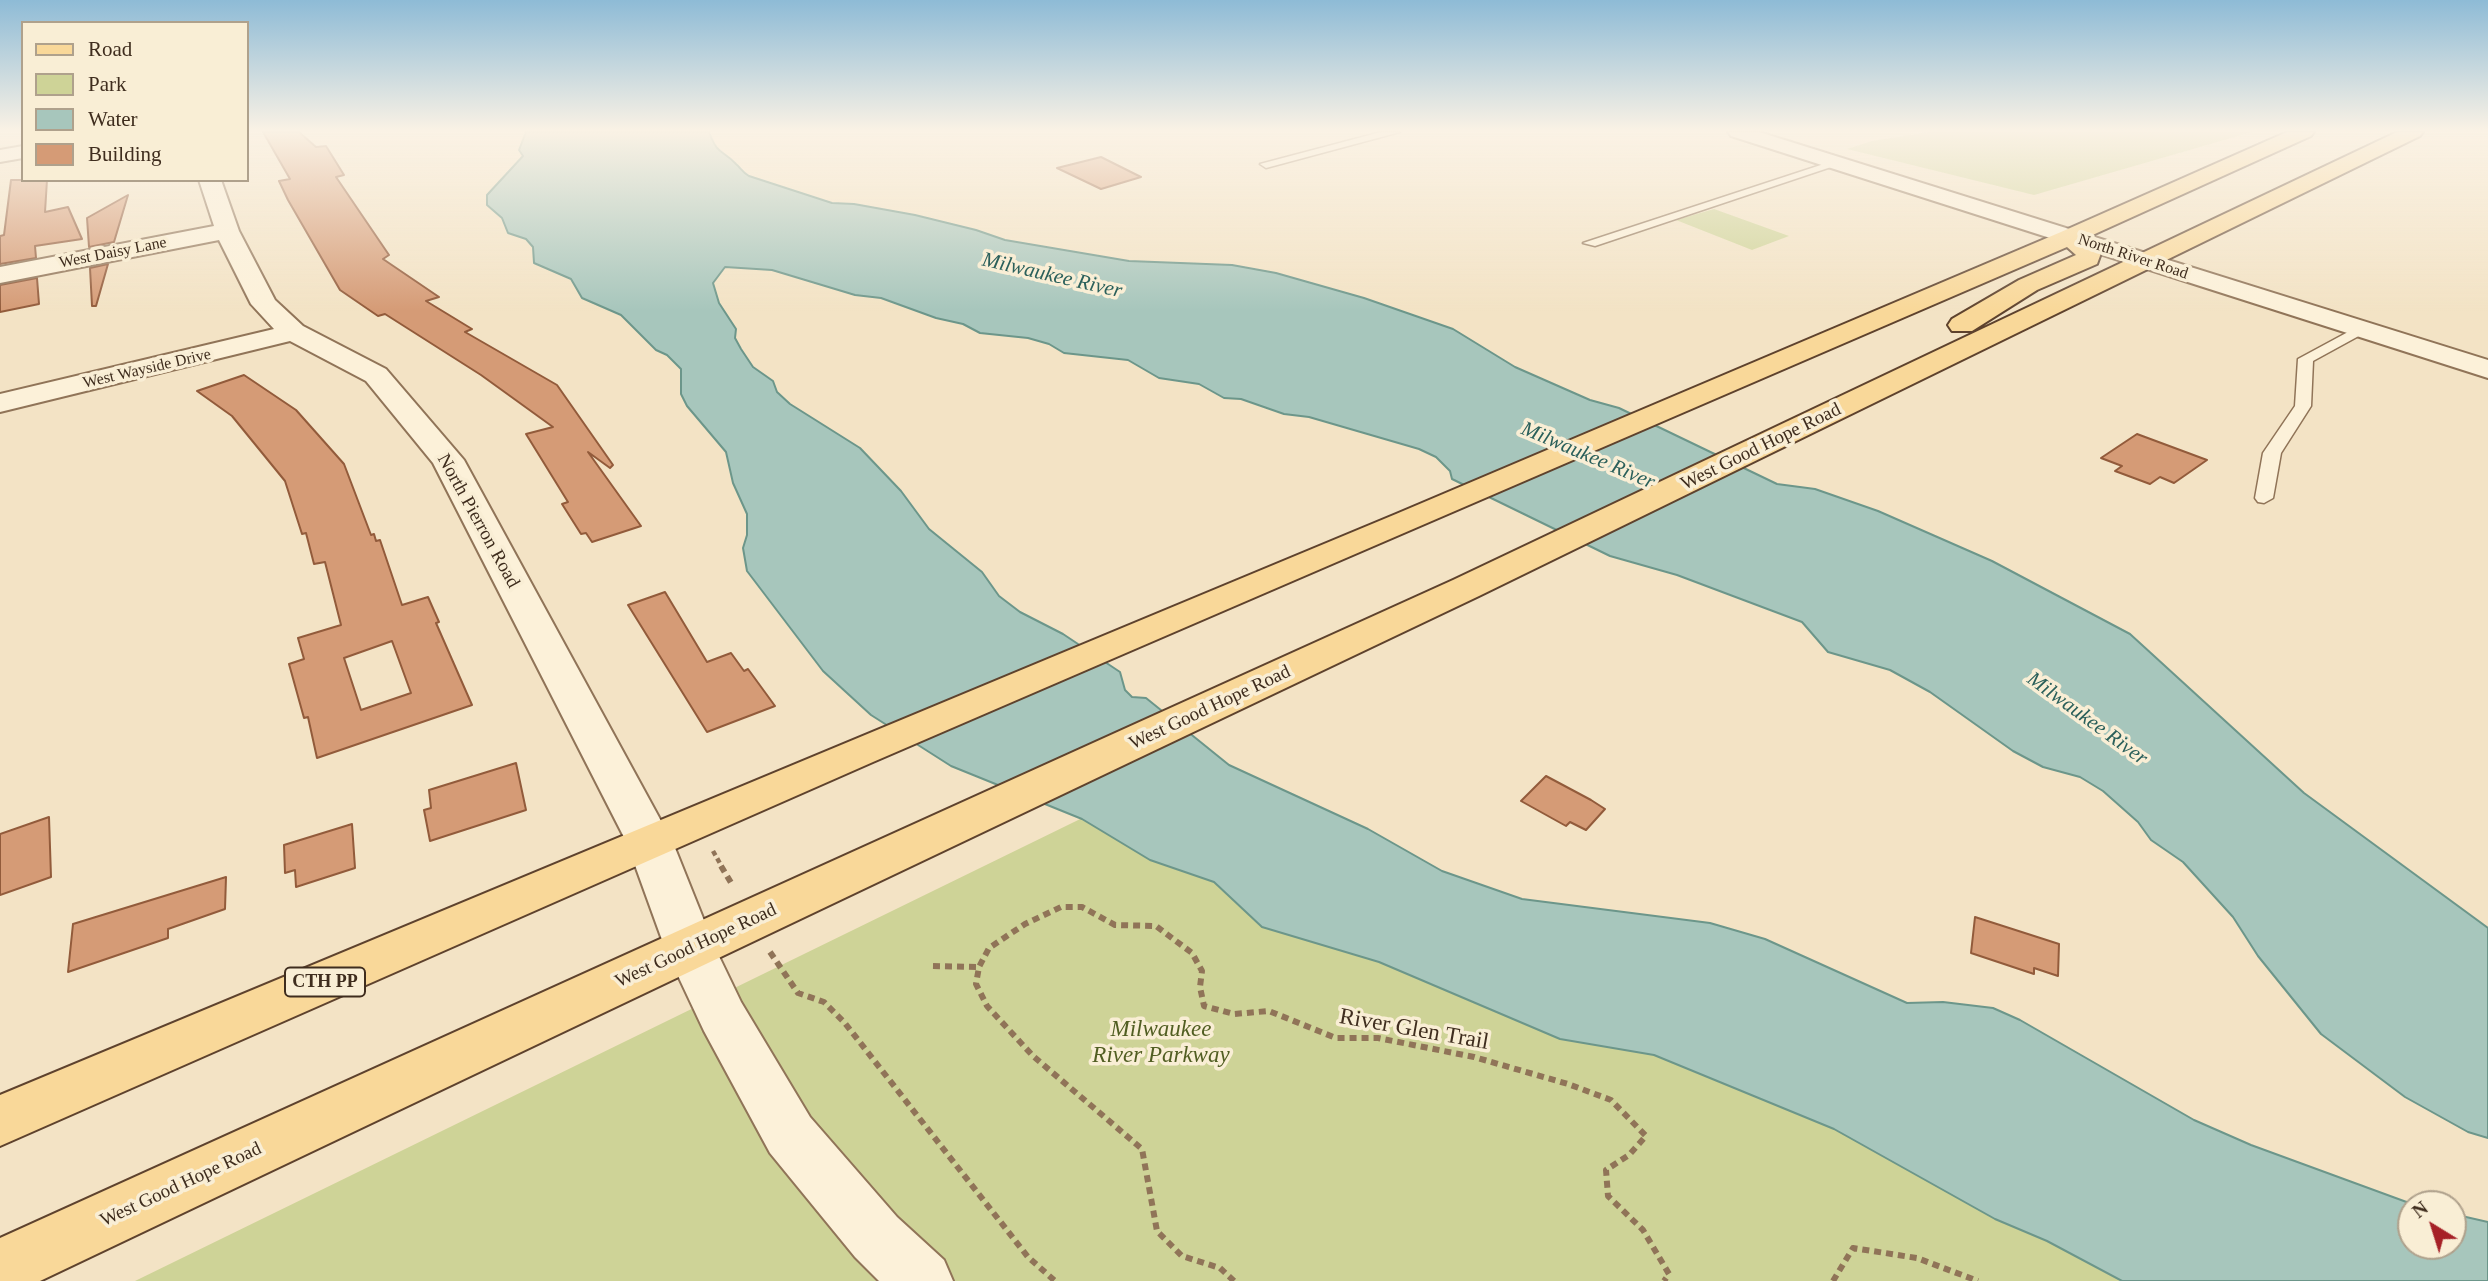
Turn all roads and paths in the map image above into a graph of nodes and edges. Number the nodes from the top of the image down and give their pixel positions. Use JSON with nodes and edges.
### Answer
{"nodes":[{"id":1,"x":214,"y":192,"type":"edge"},
{"id":2,"x":1748,"y":192,"type":"edge"},
{"id":3,"x":1928,"y":192,"type":"edge"},
{"id":4,"x":2171,"y":192,"type":"edge"},
{"id":5,"x":2290,"y":192,"type":"edge"},
{"id":6,"x":2214,"y":203,"type":"dead end"},
{"id":7,"x":227,"y":231,"type":"junction"},
{"id":8,"x":2070,"y":237,"type":"junction"},
{"id":9,"x":1590,"y":243,"type":"dead end"},
{"id":10,"x":2145,"y":262,"type":"junction"},
{"id":11,"x":0,"y":275,"type":"edge"},
{"id":12,"x":2361,"y":329,"type":"junction"},
{"id":13,"x":293,"y":332,"type":"junction"},
{"id":14,"x":2488,"y":369,"type":"edge"},
{"id":15,"x":1894,"y":382,"type":"junction"},
{"id":16,"x":0,"y":403,"type":"edge"},
{"id":17,"x":2264,"y":498,"type":"dead end"},
{"id":18,"x":696,"y":822,"type":"junction"},
{"id":19,"x":650,"y":843,"type":"junction"},
{"id":20,"x":752,"y":920,"type":"junction"},
{"id":21,"x":690,"y":948,"type":"junction"},
{"id":22,"x":933,"y":967,"type":"dead end"},
{"id":23,"x":979,"y":967,"type":"junction"},
{"id":24,"x":0,"y":1121,"type":"edge"},
{"id":25,"x":0,"y":1269,"type":"edge"},
{"id":26,"x":922,"y":1281,"type":"edge"},
{"id":27,"x":1055,"y":1281,"type":"edge"},
{"id":28,"x":1234,"y":1281,"type":"edge"},
{"id":29,"x":1664,"y":1281,"type":"edge"},
{"id":30,"x":1833,"y":1281,"type":"edge"},
{"id":31,"x":1978,"y":1281,"type":"edge"}],
"edges":[{"from":1,"to":7,"type":"street","name":"North Pierron Road"},
{"from":2,"to":9,"type":"lane"},
{"from":3,"to":8,"type":"street","name":"North River Road"},
{"from":4,"to":8,"type":"main road"},
{"from":5,"to":10,"type":"main road","name":"West Good Hope Road"},
{"from":6,"to":10,"type":"main road"},
{"from":7,"to":11,"type":"street","name":"West Daisy Lane"},
{"from":7,"to":13,"type":"street","name":"North Pierron Road"},
{"from":8,"to":10,"type":"street","name":"North River Road"},
{"from":8,"to":15,"type":"main road"},
{"from":8,"to":18,"type":"main road"},
{"from":10,"to":12,"type":"street","name":"North River Road"},
{"from":10,"to":15,"type":"main road","name":"West Good Hope Road"},
{"from":12,"to":14,"type":"street","name":"North River Road"},
{"from":12,"to":17,"type":"lane"},
{"from":13,"to":16,"type":"street","name":"West Wayside Drive"},
{"from":13,"to":19,"type":"street","name":"North Pierron Road"},
{"from":15,"to":20,"type":"main road","name":"West Good Hope Road"},
{"from":18,"to":19,"type":"main road"},
{"from":18,"to":20,"type":"path"},
{"from":19,"to":21,"type":"street","name":"North Pierron Road"},
{"from":19,"to":24,"type":"main road","number":"CTH PP"},
{"from":20,"to":21,"type":"main road","name":"West Good Hope Road"},
{"from":20,"to":27,"type":"path"},
{"from":21,"to":25,"type":"main road","name":"West Good Hope Road"},
{"from":21,"to":26,"type":"street","name":"North Pierron Road"},
{"from":22,"to":23,"type":"path"},
{"from":23,"to":28,"type":"path"},
{"from":23,"to":29,"type":"path","name":"River Glen Trail"},
{"from":30,"to":31,"type":"path"}]}
